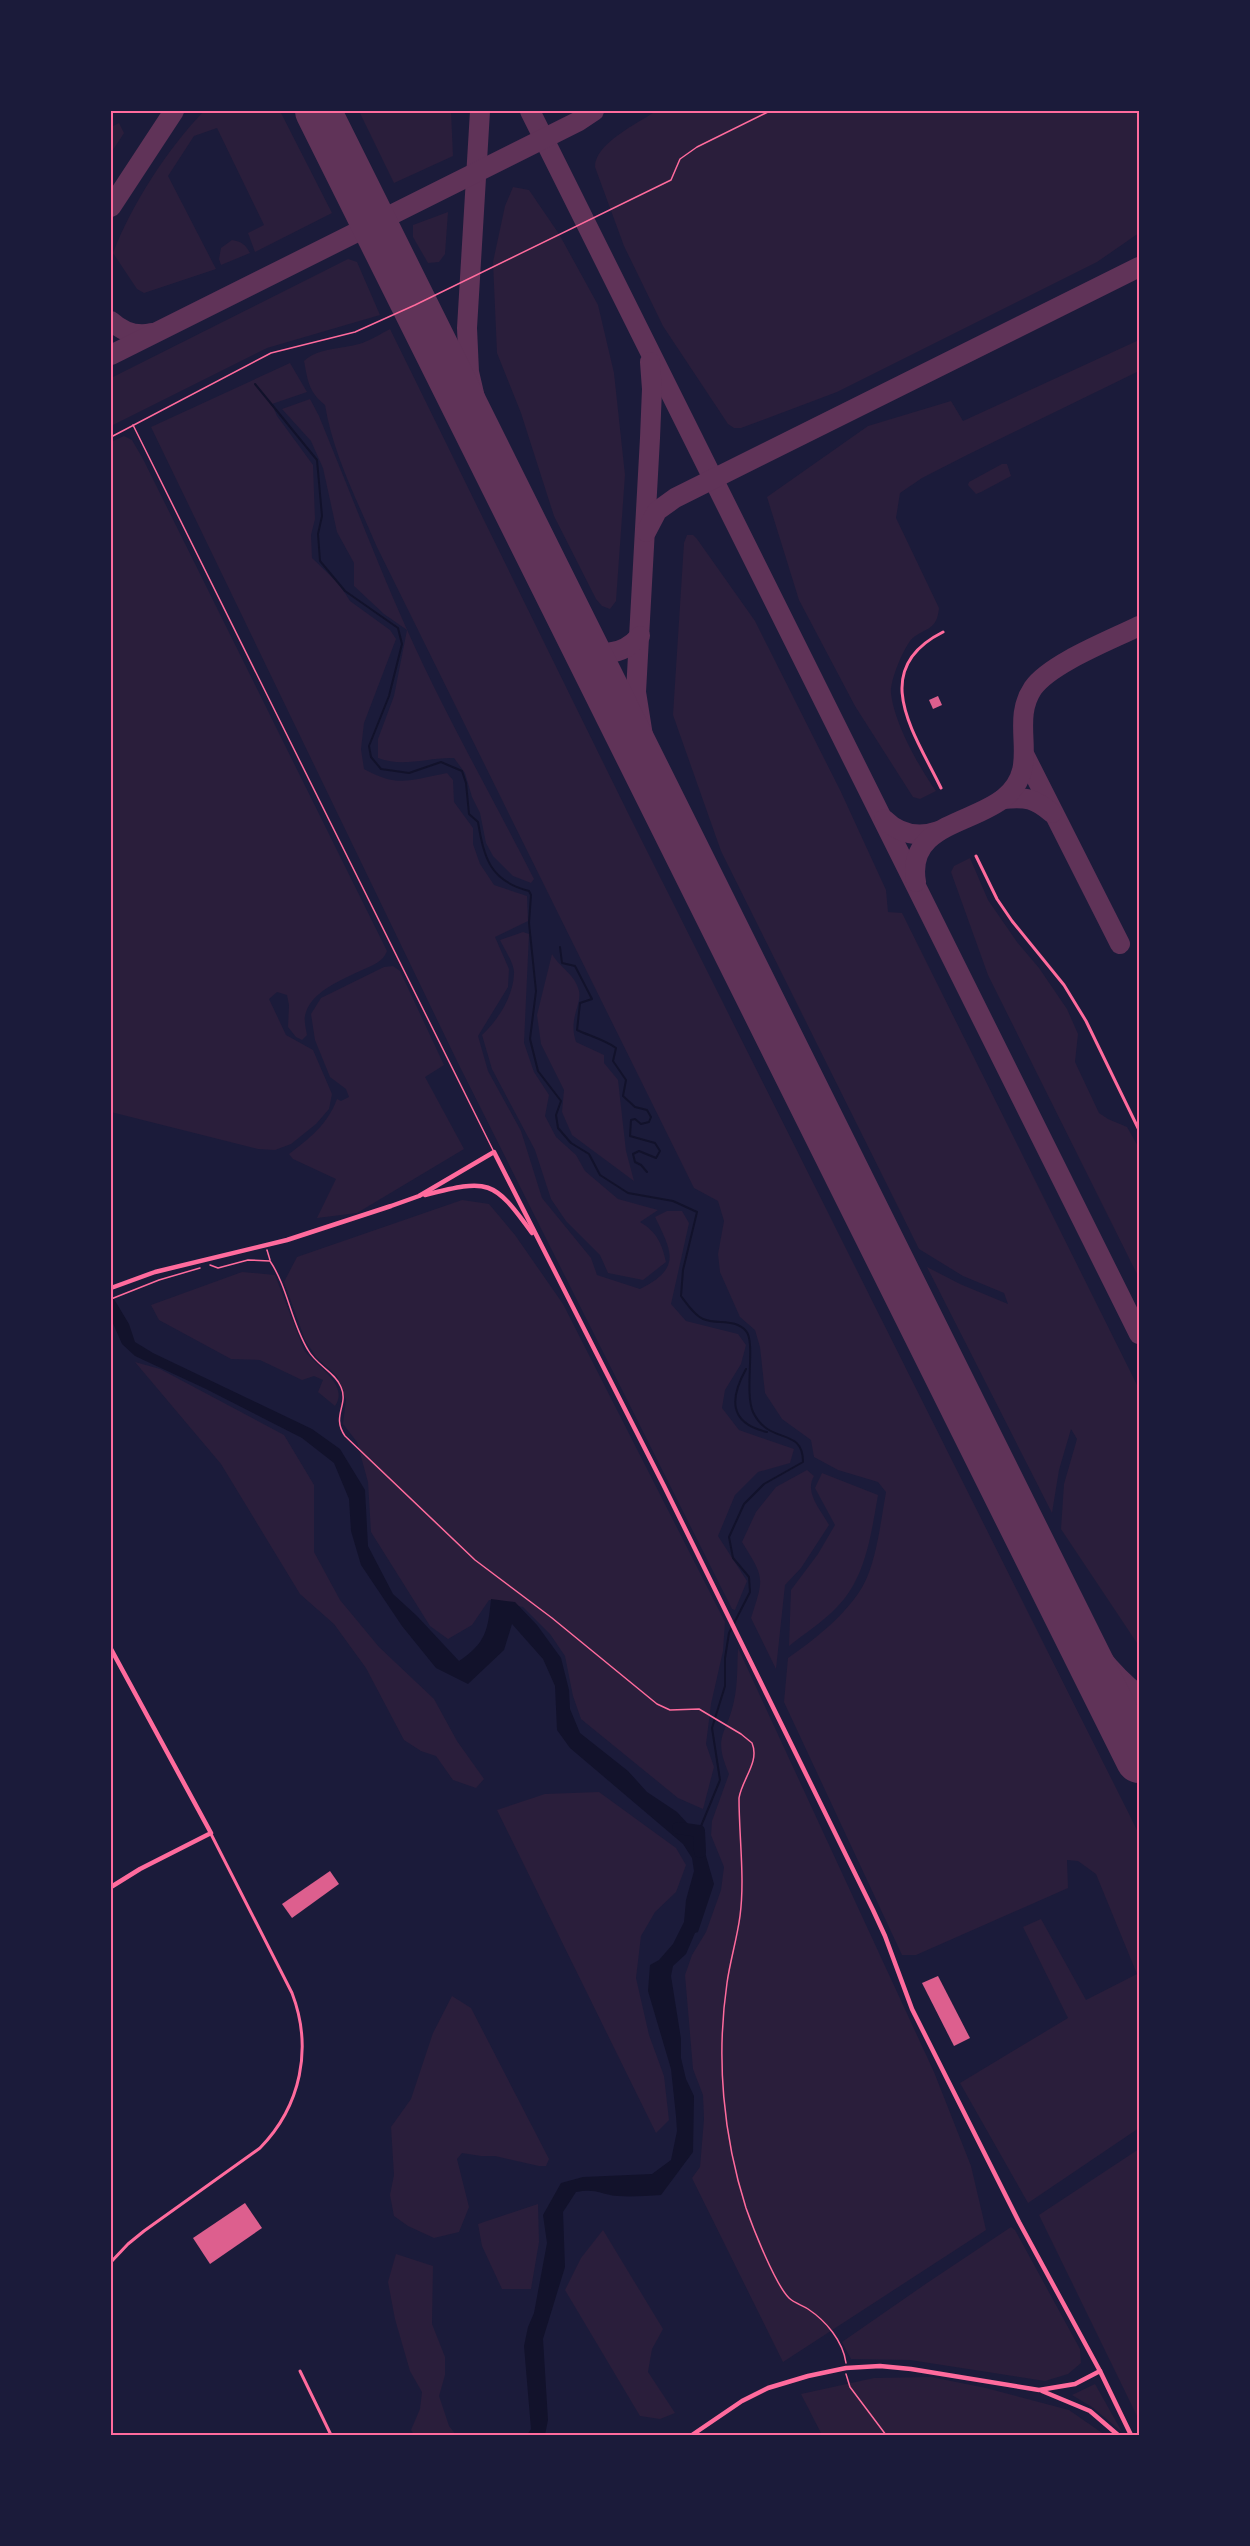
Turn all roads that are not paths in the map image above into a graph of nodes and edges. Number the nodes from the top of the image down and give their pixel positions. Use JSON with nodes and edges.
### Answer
{"nodes":[{"id":1,"x":770,"y":111,"type":"edge"},
{"id":2,"x":133,"y":425,"type":"junction"},
{"id":3,"x":111,"y":437,"type":"edge"},
{"id":4,"x":943,"y":632,"type":"dead end"},
{"id":5,"x":941,"y":788,"type":"dead end"},
{"id":6,"x":976,"y":856,"type":"dead end"},
{"id":7,"x":1139,"y":1130,"type":"edge"},
{"id":8,"x":494,"y":1152,"type":"junction"},
{"id":9,"x":419,"y":1196,"type":"junction"},
{"id":10,"x":540,"y":1244,"type":"junction"},
{"id":11,"x":111,"y":1288,"type":"edge"},
{"id":12,"x":111,"y":1649,"type":"edge"},
{"id":13,"x":211,"y":1833,"type":"junction"},
{"id":14,"x":111,"y":1887,"type":"edge"},
{"id":15,"x":111,"y":2262,"type":"edge"},
{"id":16,"x":300,"y":2371,"type":"dead end"},
{"id":17,"x":1100,"y":2371,"type":"junction"},
{"id":18,"x":1039,"y":2390,"type":"junction"},
{"id":19,"x":331,"y":2435,"type":"edge"},
{"id":20,"x":692,"y":2435,"type":"edge"},
{"id":21,"x":1118,"y":2435,"type":"edge"},
{"id":22,"x":1131,"y":2435,"type":"edge"}],
"edges":[{"from":1,"to":2,"type":"lane"},
{"from":2,"to":3,"type":"lane"},
{"from":2,"to":8,"type":"lane"},
{"from":4,"to":5,"type":"street"},
{"from":6,"to":7,"type":"street"},
{"from":8,"to":9,"type":"street"},
{"from":8,"to":10,"type":"street"},
{"from":9,"to":10,"type":"street"},
{"from":9,"to":11,"type":"street"},
{"from":10,"to":17,"type":"street"},
{"from":12,"to":13,"type":"street"},
{"from":13,"to":14,"type":"street"},
{"from":13,"to":15,"type":"street"},
{"from":16,"to":19,"type":"street"},
{"from":17,"to":18,"type":"street"},
{"from":17,"to":22,"type":"street"},
{"from":18,"to":20,"type":"street"},
{"from":18,"to":21,"type":"street"}]}
